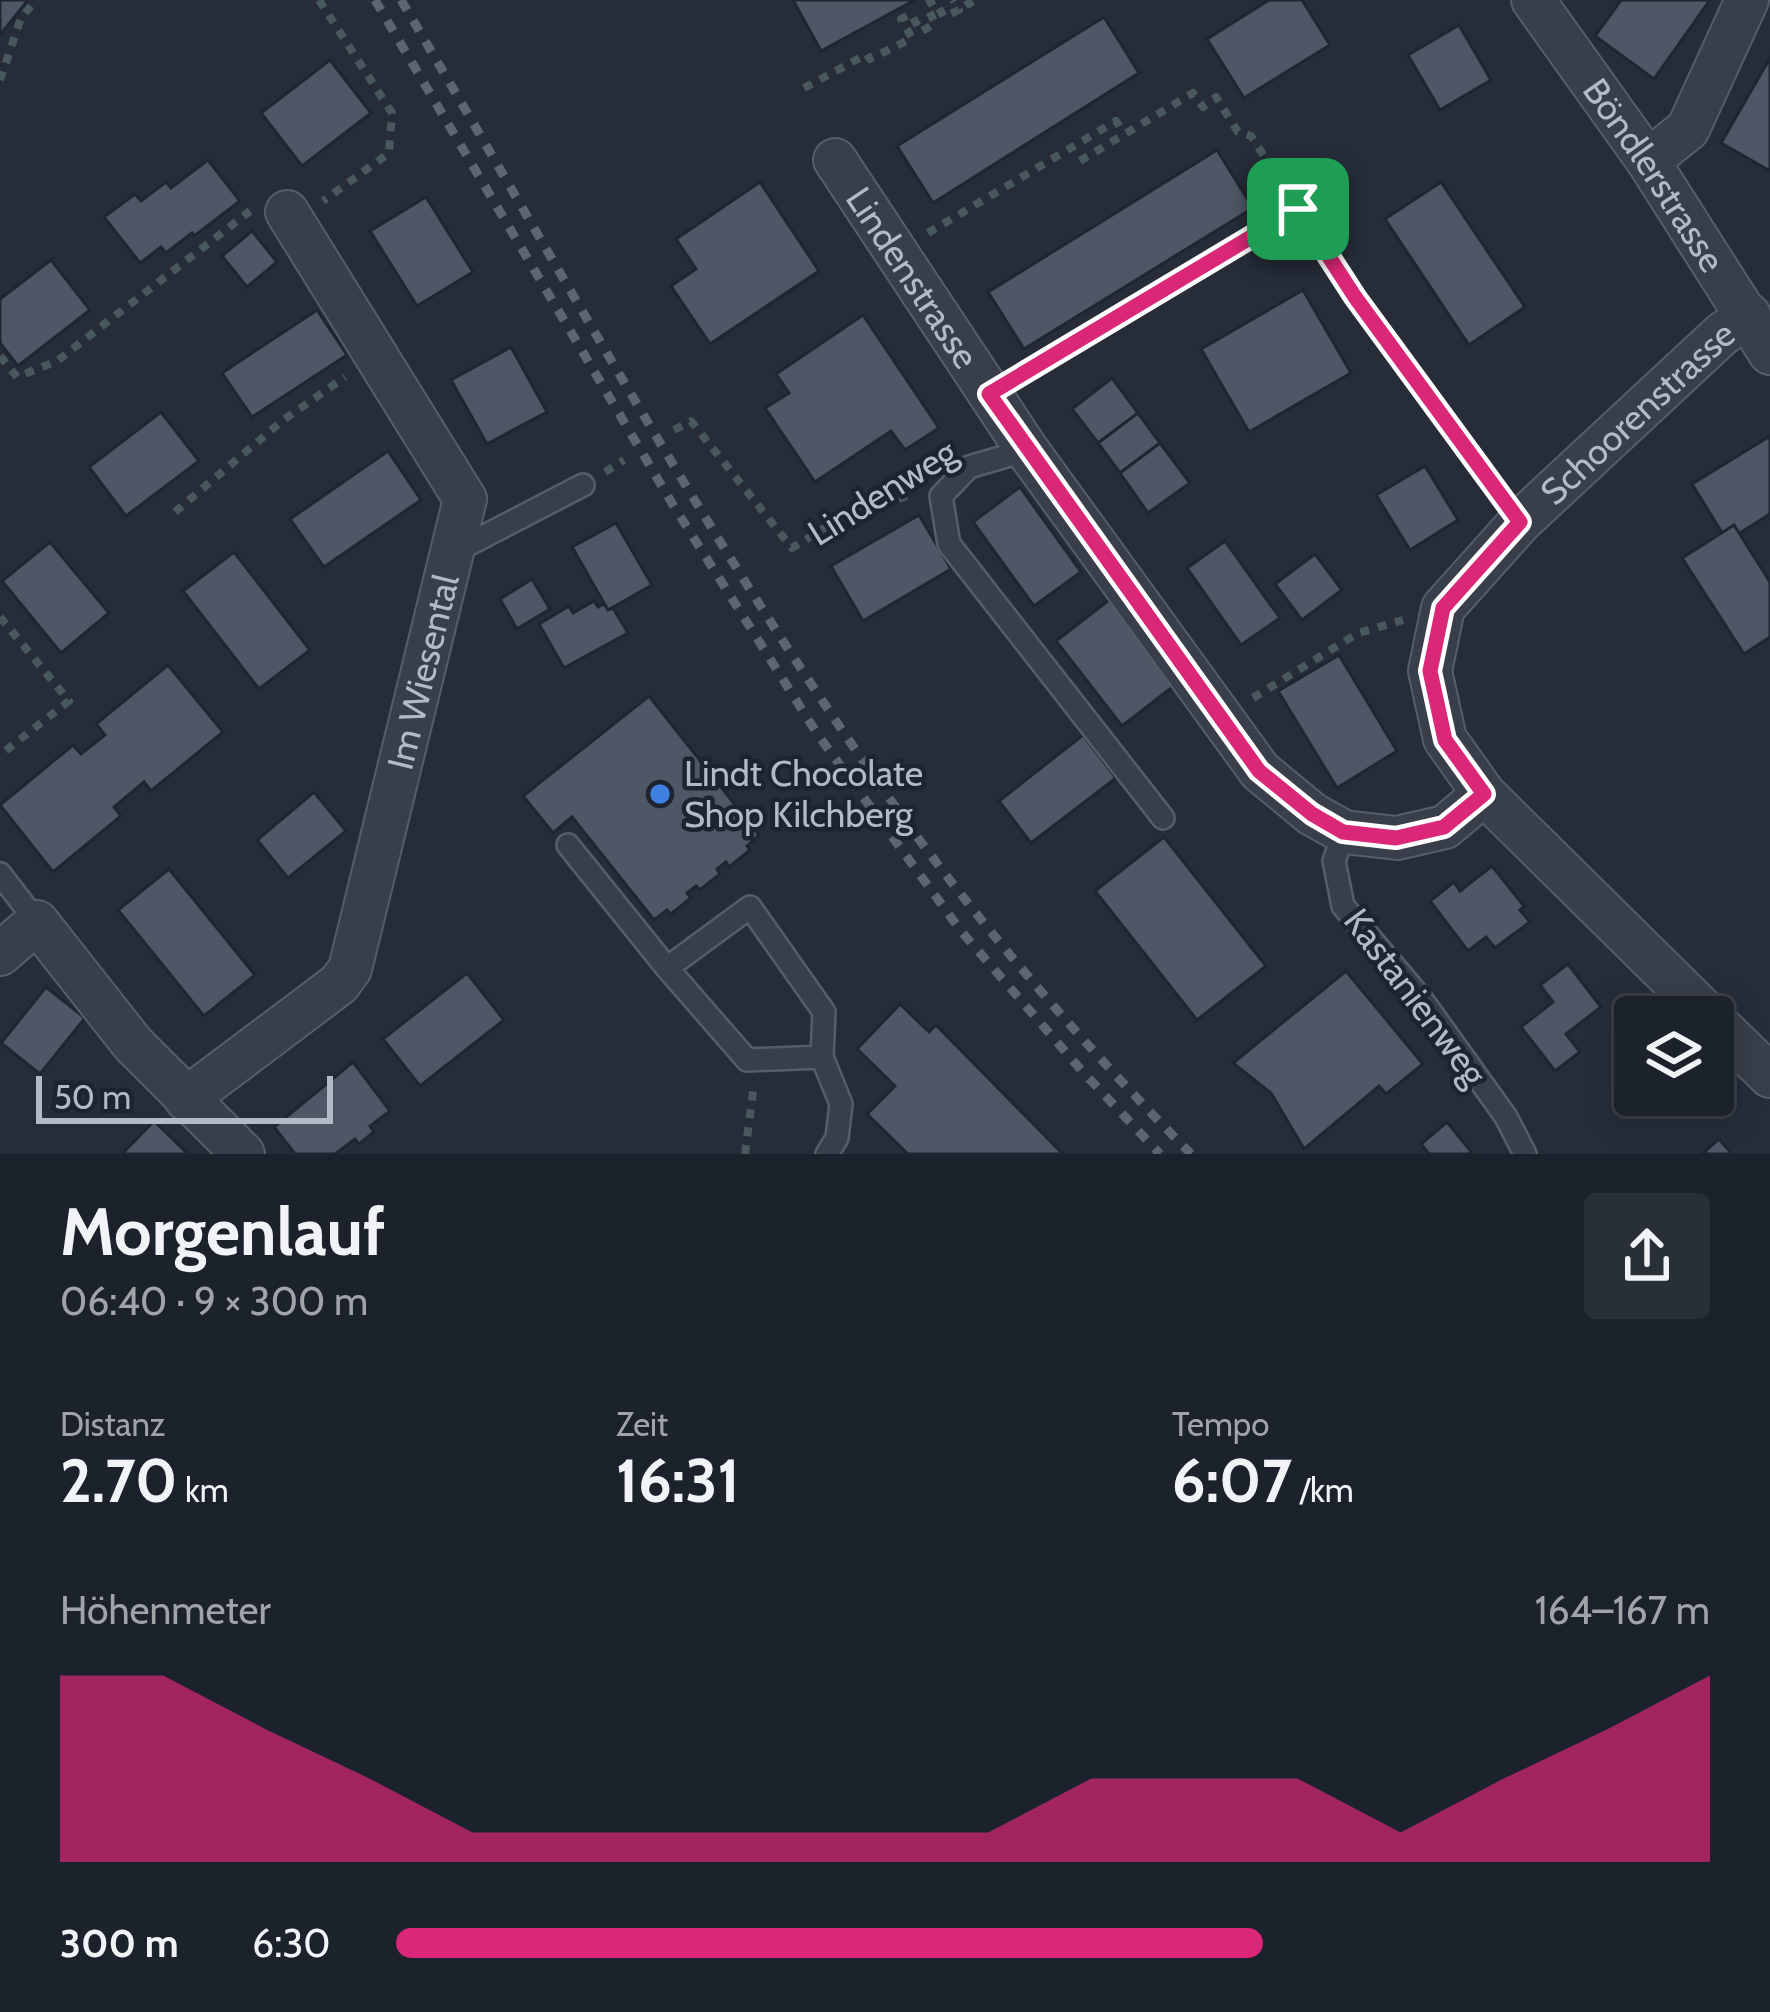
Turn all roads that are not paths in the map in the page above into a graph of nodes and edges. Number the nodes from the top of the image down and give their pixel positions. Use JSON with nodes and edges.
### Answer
{"nodes":[{"id":1,"x":1533,"y":0,"type":"edge"},
{"id":2,"x":1747,"y":0,"type":"edge"},
{"id":3,"x":835,"y":160,"type":"dead end"},
{"id":4,"x":1648,"y":161,"type":"junction"},
{"id":5,"x":290,"y":217,"type":"road end"},
{"id":6,"x":1749,"y":315,"type":"junction"},
{"id":7,"x":1770,"y":353,"type":"edge"},
{"id":8,"x":1027,"y":450,"type":"junction"},
{"id":9,"x":583,"y":485,"type":"dead end"},
{"id":10,"x":452,"y":553,"type":"junction"},
{"id":11,"x":1484,"y":794,"type":"junction"},
{"id":12,"x":1163,"y":818,"type":"dead end"},
{"id":13,"x":1343,"y":832,"type":"junction"},
{"id":14,"x":568,"y":845,"type":"dead end"},
{"id":15,"x":0,"y":874,"type":"edge"},
{"id":16,"x":37,"y":922,"type":"junction"},
{"id":17,"x":0,"y":954,"type":"edge"},
{"id":18,"x":667,"y":968,"type":"junction"},
{"id":19,"x":1690,"y":996,"type":"edge"},
{"id":20,"x":1734,"y":1040,"type":"edge"},
{"id":21,"x":822,"y":1057,"type":"junction"},
{"id":22,"x":1770,"y":1076,"type":"edge"},
{"id":23,"x":186,"y":1100,"type":"junction"},
{"id":24,"x":243,"y":1154,"type":"edge"},
{"id":25,"x":827,"y":1154,"type":"edge"},
{"id":26,"x":1525,"y":1154,"type":"edge"}],
"edges":[{"from":1,"to":4,"type":"street","name":"Böndlerstrasse"},
{"from":2,"to":4,"type":"street"},
{"from":3,"to":8,"type":"street","name":"Lindenstrasse"},
{"from":4,"to":6,"type":"street","name":"Böndlerstrasse"},
{"from":5,"to":10,"type":"street","name":"Im Wiesental"},
{"from":6,"to":7,"type":"street","name":"Böndlerstrasse"},
{"from":6,"to":11,"type":"street","name":"Schoorenstrasse"},
{"from":8,"to":12,"type":"lane"},
{"from":8,"to":13,"type":"street","name":"Lindenstrasse"},
{"from":9,"to":10,"type":"lane"},
{"from":10,"to":23,"type":"street","name":"Im Wiesental"},
{"from":11,"to":13,"type":"street","name":"Lindenstrasse"},
{"from":11,"to":19,"type":"street"},
{"from":13,"to":26,"type":"lane","name":"Kastanienweg"},
{"from":14,"to":18,"type":"lane"},
{"from":15,"to":16,"type":"lane"},
{"from":16,"to":17,"type":"street"},
{"from":16,"to":23,"type":"street"},
{"from":18,"to":21,"type":"lane"},
{"from":18,"to":21,"type":"lane"},
{"from":20,"to":22,"type":"street"},
{"from":21,"to":25,"type":"lane"},
{"from":23,"to":24,"type":"street"}]}
